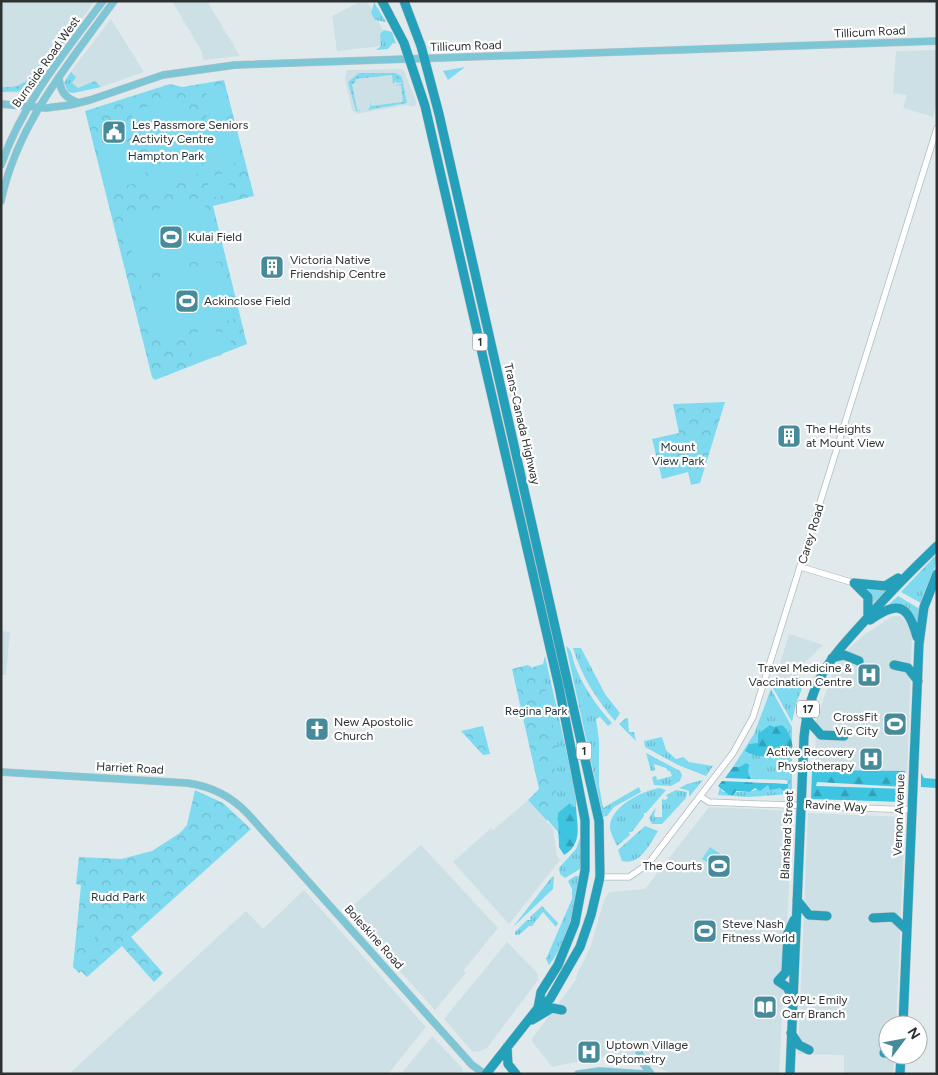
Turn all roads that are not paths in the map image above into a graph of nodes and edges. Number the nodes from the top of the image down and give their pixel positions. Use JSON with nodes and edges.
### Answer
{"nodes":[{"id":1,"x":103,"y":1,"type":"edge"},
{"id":2,"x":114,"y":1,"type":"edge"},
{"id":3,"x":382,"y":1,"type":"edge"},
{"id":4,"x":404,"y":1,"type":"edge"},
{"id":5,"x":937,"y":41,"type":"edge"},
{"id":6,"x":410,"y":58,"type":"junction"},
{"id":7,"x":424,"y":58,"type":"junction"},
{"id":8,"x":59,"y":77,"type":"junction"},
{"id":9,"x":79,"y":103,"type":"junction"},
{"id":10,"x":1,"y":104,"type":"edge"},
{"id":11,"x":28,"y":106,"type":"junction"},
{"id":12,"x":38,"y":107,"type":"junction"},
{"id":13,"x":937,"y":128,"type":"edge"},
{"id":14,"x":1,"y":165,"type":"edge"},
{"id":15,"x":1,"y":201,"type":"edge"},
{"id":16,"x":937,"y":546,"type":"edge"},
{"id":17,"x":801,"y":567,"type":"junction"},
{"id":18,"x":937,"y":574,"type":"edge"},
{"id":19,"x":854,"y":583,"type":"junction"},
{"id":20,"x":868,"y":617,"type":"junction"},
{"id":21,"x":857,"y":629,"type":"junction"},
{"id":22,"x":920,"y":644,"type":"junction"},
{"id":23,"x":832,"y":658,"type":"junction"},
{"id":24,"x":859,"y":661,"type":"dead end"},
{"id":25,"x":894,"y":665,"type":"dead end"},
{"id":26,"x":918,"y":681,"type":"junction"},
{"id":27,"x":806,"y":718,"type":"junction"},
{"id":28,"x":844,"y":736,"type":"dead end"},
{"id":29,"x":915,"y":744,"type":"junction"},
{"id":30,"x":904,"y":751,"type":"dead end"},
{"id":31,"x":1,"y":772,"type":"edge"},
{"id":32,"x":702,"y":794,"type":"junction"},
{"id":33,"x":801,"y":805,"type":"junction"},
{"id":34,"x":912,"y":810,"type":"junction"},
{"id":35,"x":248,"y":814,"type":"joint"},
{"id":36,"x":600,"y":877,"type":"junction"},
{"id":37,"x":797,"y":900,"type":"junction"},
{"id":38,"x":796,"y":916,"type":"junction"},
{"id":39,"x":827,"y":916,"type":"dead end"},
{"id":40,"x":873,"y":918,"type":"dead end"},
{"id":41,"x":907,"y":930,"type":"junction"},
{"id":42,"x":793,"y":997,"type":"junction"},
{"id":43,"x":538,"y":1008,"type":"junction"},
{"id":44,"x":562,"y":1010,"type":"dead end"},
{"id":45,"x":903,"y":1015,"type":"edge"},
{"id":46,"x":525,"y":1024,"type":"junction"},
{"id":47,"x":791,"y":1033,"type":"junction"},
{"id":48,"x":507,"y":1047,"type":"junction"},
{"id":49,"x":638,"y":1048,"type":"dead end"},
{"id":50,"x":809,"y":1050,"type":"dead end"},
{"id":51,"x":626,"y":1073,"type":"edge"},
{"id":52,"x":485,"y":1074,"type":"edge"},
{"id":53,"x":516,"y":1074,"type":"edge"},
{"id":54,"x":578,"y":1074,"type":"edge"},
{"id":55,"x":644,"y":1074,"type":"edge"},
{"id":56,"x":651,"y":1074,"type":"edge"},
{"id":57,"x":790,"y":1074,"type":"edge"}],
"edges":[{"from":1,"to":11,"type":"main road","name":"Burnside Road West"},
{"from":2,"to":8,"type":"main road"},
{"from":3,"to":6,"type":"highway","name":"Trans-Canada Highway","number":"1"},
{"from":4,"to":7,"type":"highway","name":"Trans-Canada Highway","number":"1"},
{"from":5,"to":7,"type":"main road","name":"Tillicum Road"},
{"from":6,"to":7,"type":"main road","name":"Tillicum Road"},
{"from":6,"to":9,"type":"main road","name":"Tillicum Road"},
{"from":6,"to":43,"type":"highway","name":"Trans-Canada Highway","number":"1"},
{"from":7,"to":36,"type":"highway","name":"Trans-Canada Highway","number":"1"},
{"from":8,"to":9,"type":"main road"},
{"from":8,"to":12,"type":"main road"},
{"from":9,"to":12,"type":"main road","name":"Tillicum Road"},
{"from":10,"to":11,"type":"main road","name":"Tillicum Road"},
{"from":11,"to":12,"type":"main road","name":"Tillicum Road"},
{"from":11,"to":14,"type":"main road","name":"Burnside Road West"},
{"from":12,"to":15,"type":"main road"},
{"from":13,"to":17,"type":"street","name":"Carey Road"},
{"from":16,"to":19,"type":"highway"},
{"from":16,"to":20,"type":"highway","number":"17"},
{"from":17,"to":19,"type":"street"},
{"from":17,"to":32,"type":"street","name":"Carey Road"},
{"from":18,"to":22,"type":"highway","name":"Vernon Avenue"},
{"from":19,"to":20,"type":"highway"},
{"from":20,"to":21,"type":"highway","name":"Blanshard Street","number":"17"},
{"from":21,"to":22,"type":"highway"},
{"from":21,"to":23,"type":"highway","name":"Blanshard Street","number":"17"},
{"from":22,"to":26,"type":"highway","name":"Vernon Avenue"},
{"from":23,"to":24,"type":"highway"},
{"from":23,"to":27,"type":"highway","name":"Blanshard Street","number":"17"},
{"from":25,"to":26,"type":"highway"},
{"from":26,"to":29,"type":"highway","name":"Vernon Avenue"},
{"from":27,"to":28,"type":"highway"},
{"from":27,"to":33,"type":"highway","name":"Blanshard Street","number":"17"},
{"from":29,"to":30,"type":"highway"},
{"from":29,"to":34,"type":"highway","name":"Vernon Avenue"},
{"from":31,"to":35,"type":"main road","name":"Harriet Road"},
{"from":32,"to":33,"type":"street","name":"Ravine Way"},
{"from":32,"to":36,"type":"street","name":"Carey Road"},
{"from":33,"to":34,"type":"street","name":"Ravine Way"},
{"from":33,"to":37,"type":"highway","name":"Blanshard Street","number":"17"},
{"from":34,"to":41,"type":"highway","name":"Vernon Avenue"},
{"from":35,"to":52,"type":"main road","name":"Boleskine Road"},
{"from":36,"to":43,"type":"highway","number":"1"},
{"from":37,"to":38,"type":"highway","name":"Blanshard Street","number":"17"},
{"from":37,"to":39,"type":"highway"},
{"from":38,"to":42,"type":"highway","name":"Blanshard Street","number":"17"},
{"from":38,"to":42,"type":"highway"},
{"from":40,"to":41,"type":"highway"},
{"from":41,"to":45,"type":"highway","name":"Vernon Avenue"},
{"from":42,"to":47,"type":"highway","name":"Blanshard Street","number":"17"},
{"from":43,"to":46,"type":"highway","number":"1"},
{"from":44,"to":46,"type":"highway"},
{"from":46,"to":48,"type":"highway","number":"1"},
{"from":47,"to":50,"type":"highway"},
{"from":47,"to":57,"type":"highway","name":"Blanshard Street","number":"17"},
{"from":48,"to":52,"type":"highway","number":"1"},
{"from":48,"to":53,"type":"highway"},
{"from":49,"to":56,"type":"main road"},
{"from":51,"to":54,"type":"main road"},
{"from":51,"to":55,"type":"main road"}]}
